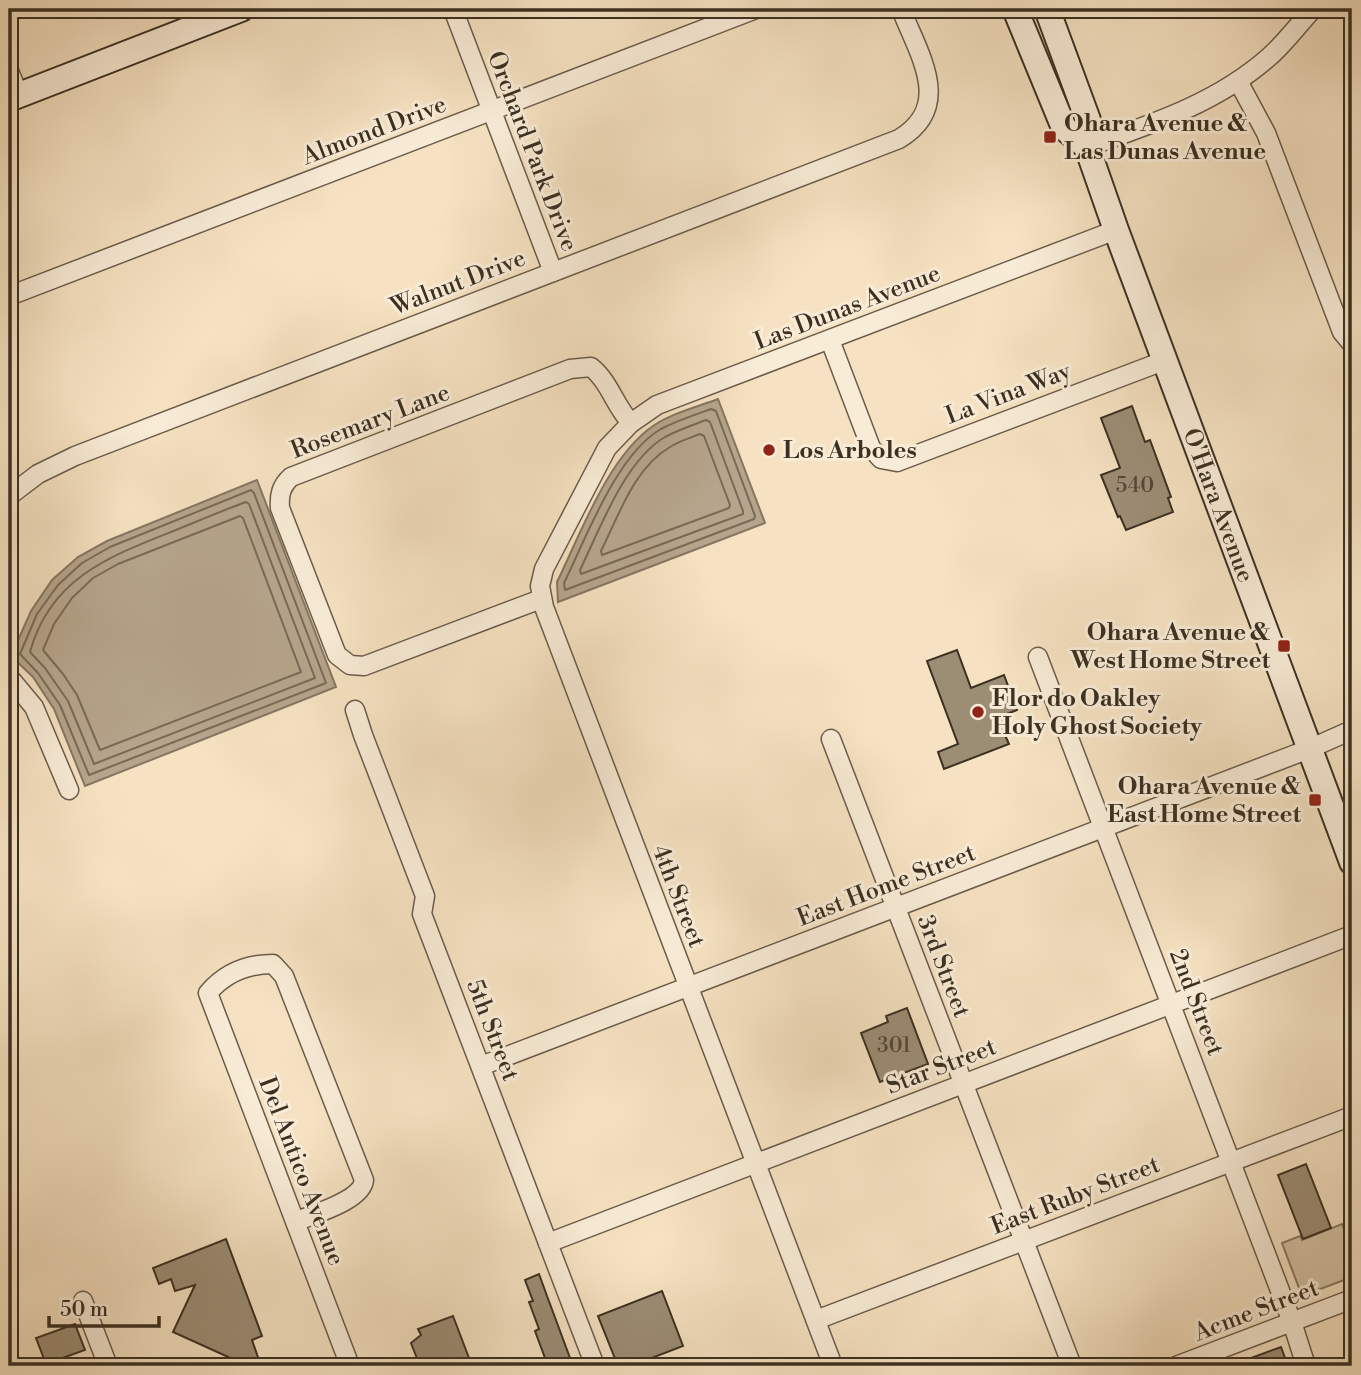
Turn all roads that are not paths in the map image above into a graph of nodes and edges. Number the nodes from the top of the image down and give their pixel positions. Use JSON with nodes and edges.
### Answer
{"nodes":[{"id":1,"x":240,"y":9,"type":"edge"},
{"id":2,"x":453,"y":9,"type":"edge"},
{"id":3,"x":756,"y":9,"type":"edge"},
{"id":4,"x":901,"y":9,"type":"edge"},
{"id":5,"x":1015,"y":9,"type":"edge"},
{"id":6,"x":1047,"y":9,"type":"edge"},
{"id":7,"x":1312,"y":9,"type":"edge"},
{"id":8,"x":9,"y":71,"type":"edge"},
{"id":9,"x":1238,"y":81,"type":"junction"},
{"id":10,"x":14,"y":97,"type":"edge"},
{"id":11,"x":492,"y":111,"type":"junction"},
{"id":12,"x":1087,"y":147,"type":"junction"},
{"id":13,"x":1116,"y":230,"type":"junction"},
{"id":14,"x":553,"y":272,"type":"junction"},
{"id":15,"x":9,"y":296,"type":"edge"},
{"id":16,"x":830,"y":340,"type":"junction"},
{"id":17,"x":1352,"y":344,"type":"edge"},
{"id":18,"x":1166,"y":360,"type":"junction"},
{"id":19,"x":631,"y":423,"type":"junction"},
{"id":20,"x":607,"y":448,"type":"joint"},
{"id":21,"x":9,"y":496,"type":"edge"},
{"id":22,"x":541,"y":599,"type":"junction"},
{"id":23,"x":1038,"y":657,"type":"dead end"},
{"id":24,"x":9,"y":677,"type":"edge"},
{"id":25,"x":355,"y":710,"type":"dead end"},
{"id":26,"x":1352,"y":730,"type":"edge"},
{"id":27,"x":831,"y":739,"type":"dead end"},
{"id":28,"x":1309,"y":749,"type":"junction"},
{"id":29,"x":69,"y":790,"type":"dead end"},
{"id":30,"x":1104,"y":827,"type":"junction"},
{"id":31,"x":1352,"y":862,"type":"edge"},
{"id":32,"x":896,"y":907,"type":"junction"},
{"id":33,"x":1352,"y":935,"type":"edge"},
{"id":34,"x":688,"y":987,"type":"junction"},
{"id":35,"x":1171,"y":1004,"type":"junction"},
{"id":36,"x":481,"y":1066,"type":"junction"},
{"id":37,"x":963,"y":1084,"type":"junction"},
{"id":38,"x":1352,"y":1116,"type":"edge"},
{"id":39,"x":1231,"y":1162,"type":"junction"},
{"id":40,"x":755,"y":1163,"type":"junction"},
{"id":41,"x":295,"y":1222,"type":"junction"},
{"id":42,"x":1023,"y":1240,"type":"junction"},
{"id":43,"x":548,"y":1243,"type":"junction"},
{"id":44,"x":1352,"y":1299,"type":"edge"},
{"id":45,"x":83,"y":1301,"type":"dead end"},
{"id":46,"x":816,"y":1320,"type":"junction"},
{"id":47,"x":1292,"y":1322,"type":"junction"},
{"id":48,"x":108,"y":1366,"type":"edge"},
{"id":49,"x":349,"y":1366,"type":"edge"},
{"id":50,"x":595,"y":1366,"type":"edge"},
{"id":51,"x":833,"y":1366,"type":"edge"},
{"id":52,"x":1072,"y":1366,"type":"edge"},
{"id":53,"x":1176,"y":1366,"type":"edge"},
{"id":54,"x":1306,"y":1366,"type":"edge"}],
"edges":[{"from":1,"to":10,"type":"main road"},
{"from":2,"to":11,"type":"street","name":"Orchard Park Drive"},
{"from":3,"to":11,"type":"street","name":"Almond Drive"},
{"from":4,"to":14,"type":"street","name":"Walnut Drive"},
{"from":5,"to":12,"type":"main road","name":"O'Hara Avenue"},
{"from":6,"to":12,"type":"main road","name":"O'Hara Avenue"},
{"from":7,"to":9,"type":"street"},
{"from":8,"to":10,"type":"street"},
{"from":9,"to":12,"type":"street"},
{"from":9,"to":17,"type":"street"},
{"from":11,"to":14,"type":"street","name":"Orchard Park Drive"},
{"from":11,"to":15,"type":"street","name":"Almond Drive"},
{"from":12,"to":13,"type":"main road","name":"O'Hara Avenue"},
{"from":13,"to":16,"type":"street","name":"Las Dunas Avenue"},
{"from":13,"to":18,"type":"main road","name":"O'Hara Avenue"},
{"from":14,"to":21,"type":"street","name":"Walnut Drive"},
{"from":16,"to":18,"type":"street","name":"La Vina Way"},
{"from":16,"to":19,"type":"street","name":"Las Dunas Avenue"},
{"from":18,"to":28,"type":"main road","name":"O'Hara Avenue"},
{"from":19,"to":20,"type":"street","name":"Las Dunas Avenue"},
{"from":19,"to":22,"type":"street","name":"Rosemary Lane"},
{"from":20,"to":22,"type":"street","name":"4th Street"},
{"from":22,"to":34,"type":"street","name":"4th Street"},
{"from":23,"to":30,"type":"street","name":"2nd Street"},
{"from":24,"to":29,"type":"street"},
{"from":25,"to":36,"type":"street","name":"5th Street"},
{"from":26,"to":28,"type":"street","name":"East Home Street"},
{"from":27,"to":32,"type":"street","name":"3rd Street"},
{"from":28,"to":30,"type":"street","name":"East Home Street"},
{"from":28,"to":31,"type":"main road","name":"O'Hara Avenue"},
{"from":30,"to":32,"type":"street","name":"East Home Street"},
{"from":30,"to":35,"type":"street","name":"2nd Street"},
{"from":32,"to":34,"type":"street","name":"East Home Street"},
{"from":32,"to":37,"type":"street","name":"3rd Street"},
{"from":33,"to":35,"type":"street","name":"Star Street"},
{"from":34,"to":36,"type":"street","name":"East Home Street"},
{"from":34,"to":40,"type":"street","name":"4th Street"},
{"from":35,"to":37,"type":"street","name":"Star Street"},
{"from":35,"to":39,"type":"street","name":"2nd Street"},
{"from":36,"to":43,"type":"street","name":"5th Street"},
{"from":37,"to":40,"type":"street","name":"Star Street"},
{"from":37,"to":42,"type":"street","name":"3rd Street"},
{"from":38,"to":39,"type":"street","name":"East Ruby Street"},
{"from":39,"to":42,"type":"street","name":"East Ruby Street"},
{"from":39,"to":47,"type":"street","name":"2nd Street"},
{"from":40,"to":43,"type":"street","name":"Star Street"},
{"from":40,"to":46,"type":"street","name":"4th Street"},
{"from":41,"to":41,"type":"street","name":"Del Antico Avenue"},
{"from":41,"to":49,"type":"street","name":"Del Antico Avenue"},
{"from":42,"to":46,"type":"street","name":"East Ruby Street"},
{"from":42,"to":52,"type":"street","name":"3rd Street"},
{"from":43,"to":50,"type":"street","name":"5th Street"},
{"from":44,"to":47,"type":"street","name":"Acme Street"},
{"from":45,"to":48,"type":"street"},
{"from":46,"to":51,"type":"street","name":"4th Street"},
{"from":47,"to":53,"type":"street","name":"Acme Street"},
{"from":47,"to":54,"type":"street","name":"2nd Street"}]}
